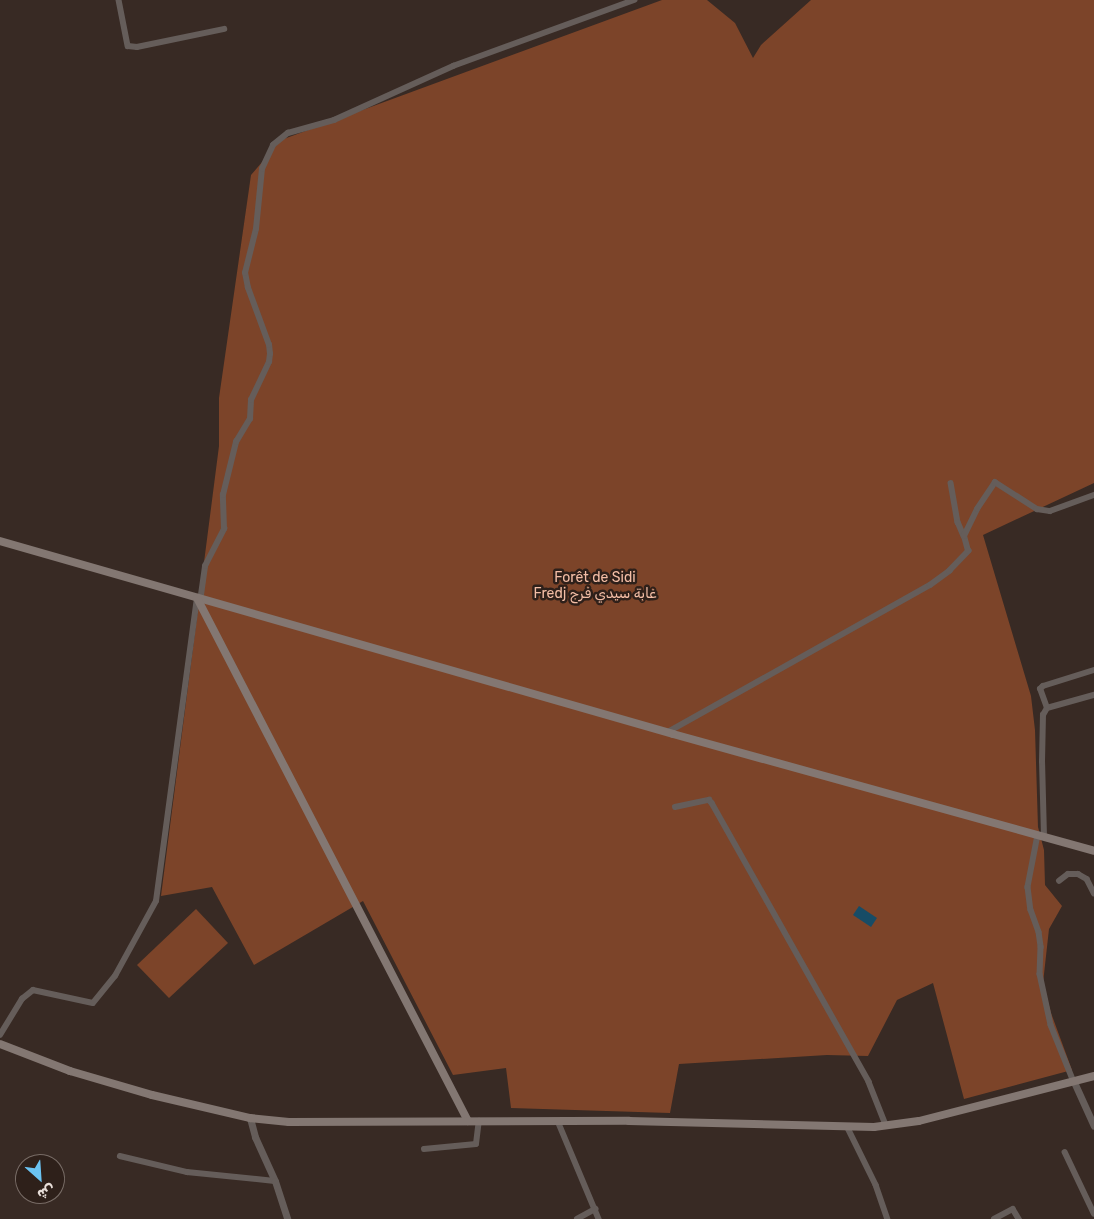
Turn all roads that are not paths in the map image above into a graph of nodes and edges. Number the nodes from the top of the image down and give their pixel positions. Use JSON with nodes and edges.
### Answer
{"nodes":[{"id":1,"x":119,"y":0,"type":"edge"},
{"id":2,"x":634,"y":0,"type":"edge"},
{"id":3,"x":224,"y":30,"type":"dead end"},
{"id":4,"x":951,"y":483,"type":"dead end"},
{"id":5,"x":1094,"y":495,"type":"edge"},
{"id":6,"x":964,"y":536,"type":"junction"},
{"id":7,"x":0,"y":542,"type":"edge"},
{"id":8,"x":199,"y":596,"type":"junction"},
{"id":9,"x":1094,"y":670,"type":"edge"},
{"id":10,"x":1094,"y":695,"type":"edge"},
{"id":11,"x":1046,"y":708,"type":"junction"},
{"id":12,"x":668,"y":732,"type":"junction"},
{"id":13,"x":675,"y":808,"type":"dead end"},
{"id":14,"x":1041,"y":836,"type":"junction"},
{"id":15,"x":1094,"y":851,"type":"edge"},
{"id":16,"x":1059,"y":880,"type":"dead end"},
{"id":17,"x":1094,"y":893,"type":"edge"},
{"id":18,"x":0,"y":1035,"type":"edge"},
{"id":19,"x":0,"y":1044,"type":"edge"},
{"id":20,"x":1094,"y":1076,"type":"edge"},
{"id":21,"x":1074,"y":1082,"type":"junction"},
{"id":22,"x":250,"y":1118,"type":"junction"},
{"id":23,"x":468,"y":1121,"type":"junction"},
{"id":24,"x":479,"y":1121,"type":"junction"},
{"id":25,"x":558,"y":1121,"type":"junction"},
{"id":26,"x":886,"y":1125,"type":"junction"},
{"id":27,"x":847,"y":1126,"type":"junction"},
{"id":28,"x":1094,"y":1126,"type":"edge"},
{"id":29,"x":424,"y":1149,"type":"dead end"},
{"id":30,"x":1065,"y":1152,"type":"dead end"},
{"id":31,"x":120,"y":1156,"type":"dead end"},
{"id":32,"x":275,"y":1181,"type":"junction"},
{"id":33,"x":595,"y":1209,"type":"junction"},
{"id":34,"x":1094,"y":1213,"type":"edge"},
{"id":35,"x":288,"y":1219,"type":"edge"},
{"id":36,"x":577,"y":1219,"type":"edge"},
{"id":37,"x":599,"y":1219,"type":"edge"},
{"id":38,"x":888,"y":1219,"type":"edge"},
{"id":39,"x":994,"y":1219,"type":"edge"},
{"id":40,"x":1018,"y":1219,"type":"edge"}],
"edges":[{"from":1,"to":3,"type":"street"},
{"from":2,"to":8,"type":"street"},
{"from":4,"to":6,"type":"street"},
{"from":5,"to":6,"type":"street"},
{"from":6,"to":12,"type":"street"},
{"from":7,"to":8,"type":"main road"},
{"from":8,"to":12,"type":"main road"},
{"from":8,"to":18,"type":"street"},
{"from":8,"to":23,"type":"main road"},
{"from":9,"to":11,"type":"street"},
{"from":10,"to":11,"type":"street"},
{"from":11,"to":14,"type":"street"},
{"from":12,"to":14,"type":"main road"},
{"from":13,"to":26,"type":"street"},
{"from":14,"to":15,"type":"main road"},
{"from":14,"to":21,"type":"street"},
{"from":16,"to":17,"type":"street"},
{"from":19,"to":22,"type":"main road"},
{"from":20,"to":21,"type":"main road"},
{"from":21,"to":26,"type":"main road"},
{"from":21,"to":28,"type":"street"},
{"from":22,"to":23,"type":"main road"},
{"from":22,"to":32,"type":"street"},
{"from":23,"to":24,"type":"main road"},
{"from":24,"to":25,"type":"main road"},
{"from":24,"to":29,"type":"street"},
{"from":25,"to":27,"type":"main road"},
{"from":25,"to":33,"type":"street"},
{"from":26,"to":27,"type":"main road"},
{"from":27,"to":38,"type":"street"},
{"from":30,"to":34,"type":"street"},
{"from":31,"to":32,"type":"street"},
{"from":32,"to":35,"type":"street"},
{"from":33,"to":36,"type":"street"},
{"from":33,"to":37,"type":"street"},
{"from":39,"to":40,"type":"street"}]}
